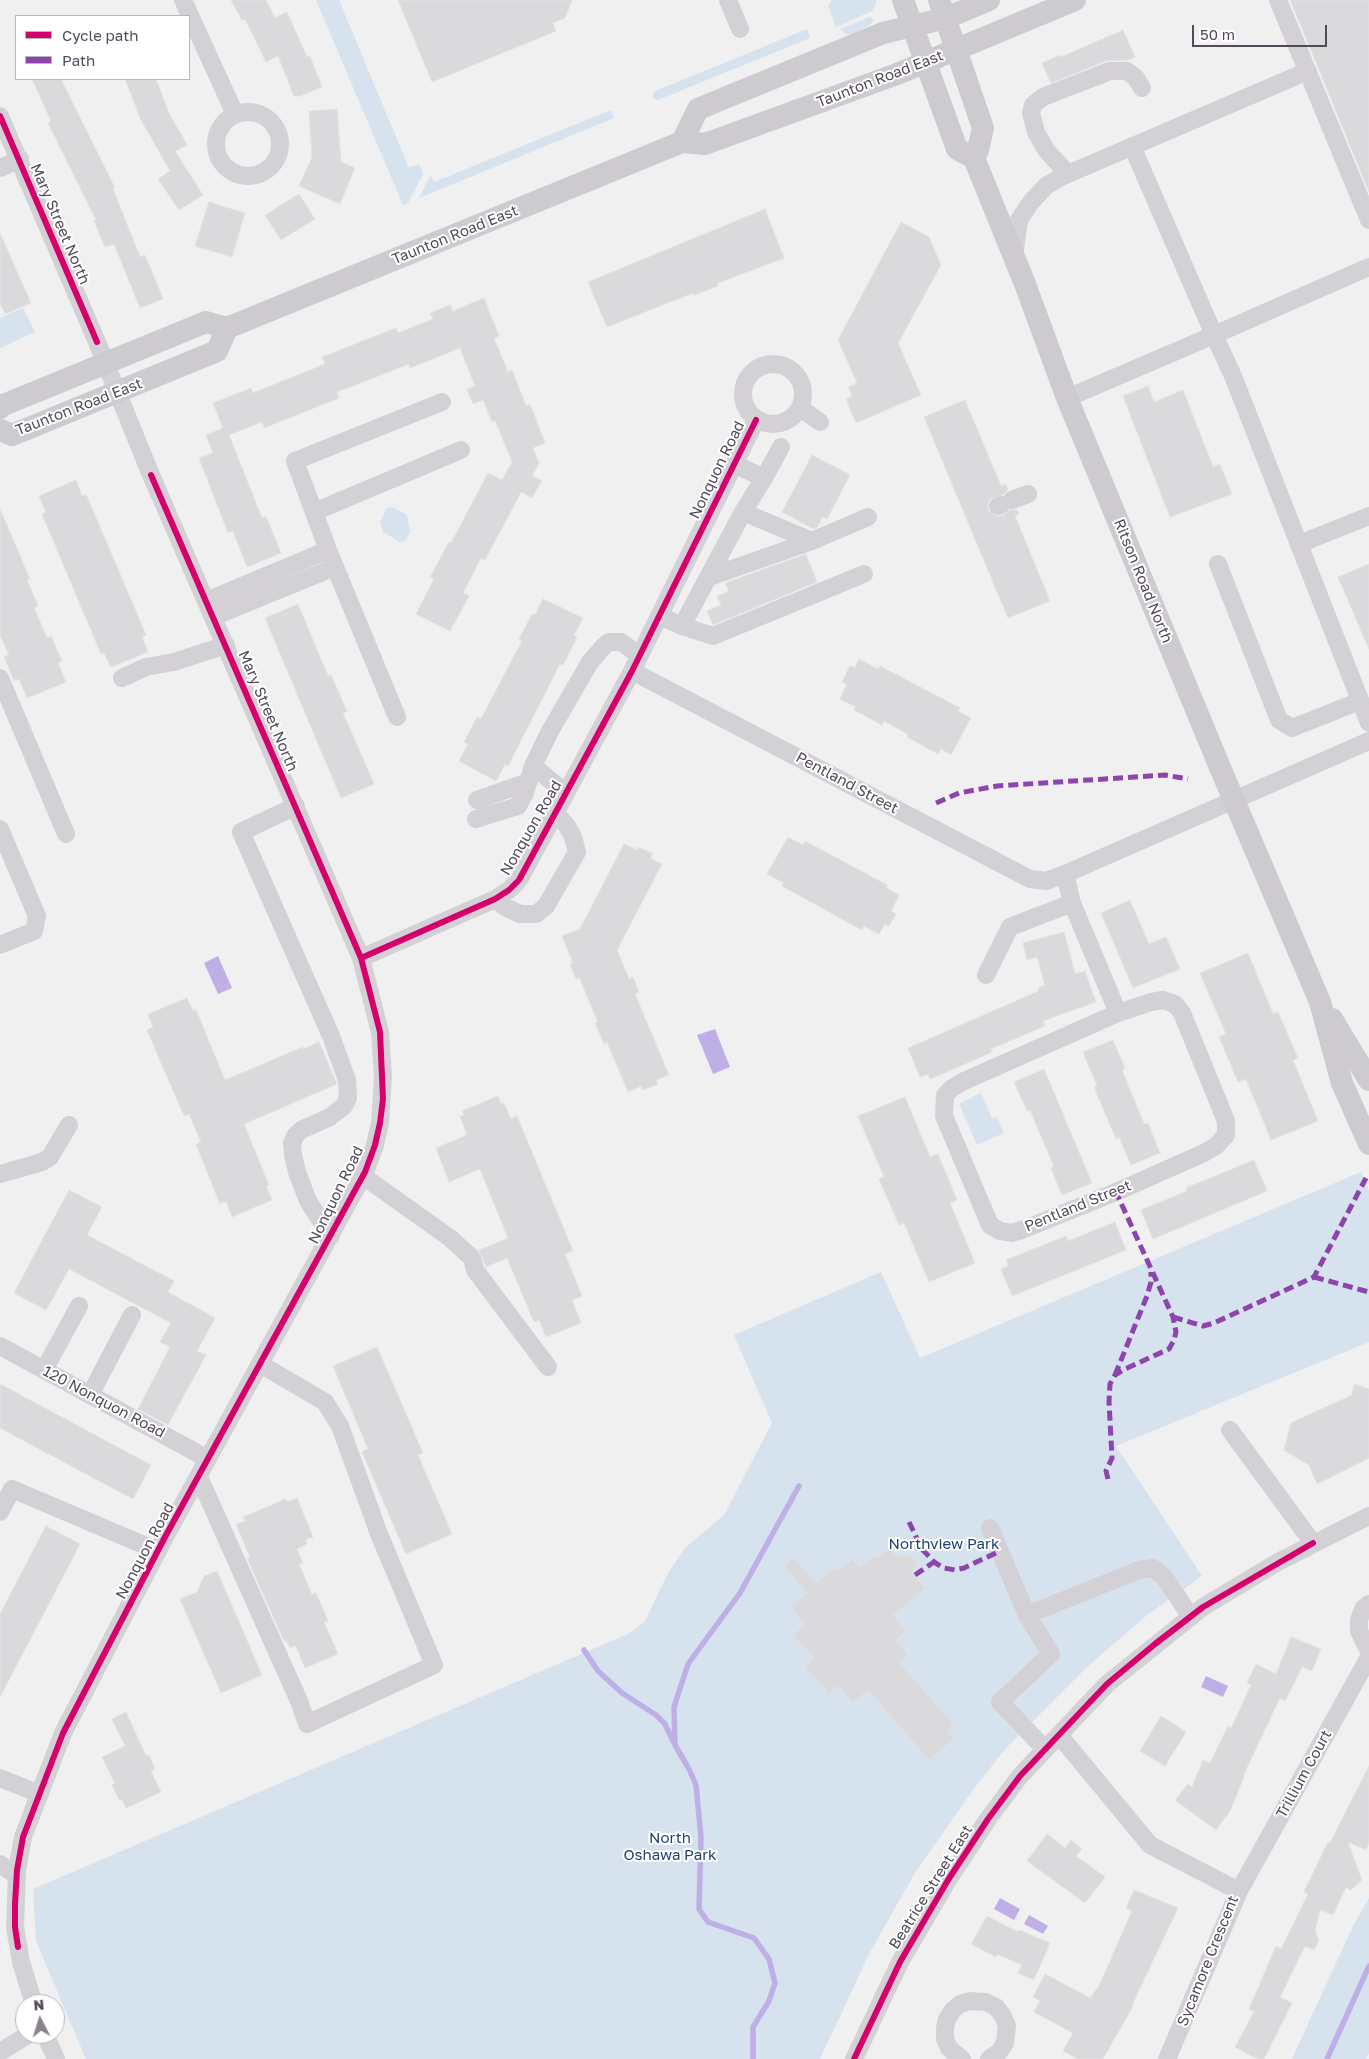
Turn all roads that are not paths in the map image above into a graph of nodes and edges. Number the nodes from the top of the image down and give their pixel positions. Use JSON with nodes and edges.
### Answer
{"nodes":[{"id":1,"x":183,"y":0,"type":"edge"},
{"id":2,"x":728,"y":0,"type":"edge"},
{"id":3,"x":903,"y":0,"type":"edge"},
{"id":4,"x":989,"y":0,"type":"edge"},
{"id":5,"x":1075,"y":0,"type":"edge"},
{"id":6,"x":1278,"y":0,"type":"edge"},
{"id":7,"x":942,"y":9,"type":"edge"},
{"id":8,"x":190,"y":15,"type":"edge"},
{"id":9,"x":190,"y":15,"type":"edge"},
{"id":10,"x":912,"y":26,"type":"junction"},
{"id":11,"x":740,"y":29,"type":"dead end"},
{"id":12,"x":956,"y":49,"type":"junction"},
{"id":13,"x":925,"y":62,"type":"junction"},
{"id":14,"x":1308,"y":71,"type":"junction"},
{"id":15,"x":1142,"y":88,"type":"dead end"},
{"id":16,"x":235,"y":114,"type":"dead end"},
{"id":17,"x":0,"y":116,"type":"edge"},
{"id":18,"x":682,"y":142,"type":"junction"},
{"id":19,"x":1132,"y":146,"type":"junction"},
{"id":20,"x":974,"y":158,"type":"junction"},
{"id":21,"x":20,"y":159,"type":"junction"},
{"id":22,"x":0,"y":168,"type":"edge"},
{"id":23,"x":1064,"y":175,"type":"junction"},
{"id":24,"x":1369,"y":220,"type":"edge"},
{"id":25,"x":1014,"y":258,"type":"junction"},
{"id":26,"x":1369,"y":267,"type":"edge"},
{"id":27,"x":227,"y":328,"type":"junction"},
{"id":28,"x":1214,"y":336,"type":"junction"},
{"id":29,"x":105,"y":363,"type":"junction"},
{"id":30,"x":117,"y":393,"type":"junction"},
{"id":31,"x":1067,"y":398,"type":"junction"},
{"id":32,"x":442,"y":402,"type":"dead end"},
{"id":33,"x":0,"y":408,"type":"edge"},
{"id":34,"x":800,"y":408,"type":"junction"},
{"id":35,"x":756,"y":420,"type":"junction"},
{"id":36,"x":820,"y":422,"type":"dead end"},
{"id":37,"x":0,"y":430,"type":"edge"},
{"id":38,"x":781,"y":447,"type":"dead end"},
{"id":39,"x":461,"y":450,"type":"dead end"},
{"id":40,"x":734,"y":464,"type":"junction"},
{"id":41,"x":764,"y":478,"type":"junction"},
{"id":42,"x":314,"y":512,"type":"junction"},
{"id":43,"x":744,"y":512,"type":"junction"},
{"id":44,"x":868,"y":516,"type":"dead end"},
{"id":45,"x":1369,"y":516,"type":"edge"},
{"id":46,"x":707,"y":519,"type":"junction"},
{"id":47,"x":733,"y":532,"type":"junction"},
{"id":48,"x":812,"y":541,"type":"junction"},
{"id":49,"x":1301,"y":546,"type":"junction"},
{"id":50,"x":328,"y":550,"type":"junction"},
{"id":51,"x":690,"y":554,"type":"junction"},
{"id":52,"x":1218,"y":564,"type":"dead end"},
{"id":53,"x":335,"y":567,"type":"junction"},
{"id":54,"x":712,"y":570,"type":"junction"},
{"id":55,"x":864,"y":574,"type":"dead end"},
{"id":56,"x":209,"y":609,"type":"junction"},
{"id":57,"x":660,"y":616,"type":"junction"},
{"id":58,"x":682,"y":626,"type":"junction"},
{"id":59,"x":226,"y":645,"type":"junction"},
{"id":60,"x":635,"y":663,"type":"junction"},
{"id":61,"x":0,"y":678,"type":"edge"},
{"id":62,"x":122,"y":678,"type":"dead end"},
{"id":63,"x":1360,"y":701,"type":"junction"},
{"id":64,"x":397,"y":717,"type":"dead end"},
{"id":65,"x":1369,"y":723,"type":"edge"},
{"id":66,"x":1369,"y":741,"type":"edge"},
{"id":67,"x":531,"y":774,"type":"junction"},
{"id":68,"x":566,"y":793,"type":"junction"},
{"id":69,"x":477,"y":800,"type":"dead end"},
{"id":70,"x":1234,"y":800,"type":"junction"},
{"id":71,"x":296,"y":806,"type":"junction"},
{"id":72,"x":555,"y":812,"type":"junction"},
{"id":73,"x":476,"y":819,"type":"dead end"},
{"id":74,"x":0,"y":829,"type":"edge"},
{"id":75,"x":66,"y":834,"type":"dead end"},
{"id":76,"x":1065,"y":874,"type":"junction"},
{"id":77,"x":495,"y":899,"type":"junction"},
{"id":78,"x":1072,"y":903,"type":"junction"},
{"id":79,"x":0,"y":945,"type":"edge"},
{"id":80,"x":361,"y":958,"type":"junction"},
{"id":81,"x":986,"y":975,"type":"dead end"},
{"id":82,"x":1320,"y":1002,"type":"junction"},
{"id":83,"x":1118,"y":1013,"type":"junction"},
{"id":84,"x":1369,"y":1080,"type":"edge"},
{"id":85,"x":69,"y":1125,"type":"dead end"},
{"id":86,"x":1369,"y":1144,"type":"edge"},
{"id":87,"x":0,"y":1174,"type":"edge"},
{"id":88,"x":363,"y":1176,"type":"junction"},
{"id":89,"x":331,"y":1236,"type":"junction"},
{"id":90,"x":79,"y":1306,"type":"dead end"},
{"id":91,"x":132,"y":1315,"type":"dead end"},
{"id":92,"x":0,"y":1346,"type":"edge"},
{"id":93,"x":260,"y":1364,"type":"junction"},
{"id":94,"x":548,"y":1367,"type":"dead end"},
{"id":95,"x":44,"y":1370,"type":"junction"},
{"id":96,"x":90,"y":1395,"type":"junction"},
{"id":97,"x":1230,"y":1430,"type":"dead end"},
{"id":98,"x":208,"y":1459,"type":"junction"},
{"id":99,"x":199,"y":1477,"type":"junction"},
{"id":100,"x":0,"y":1512,"type":"edge"},
{"id":101,"x":1369,"y":1516,"type":"edge"},
{"id":102,"x":990,"y":1528,"type":"dead end"},
{"id":103,"x":1313,"y":1543,"type":"junction"},
{"id":104,"x":158,"y":1551,"type":"junction"},
{"id":105,"x":1369,"y":1604,"type":"edge"},
{"id":106,"x":1027,"y":1615,"type":"junction"},
{"id":107,"x":1191,"y":1617,"type":"junction"},
{"id":108,"x":1369,"y":1652,"type":"edge"},
{"id":109,"x":1369,"y":1657,"type":"edge"},
{"id":110,"x":1059,"y":1735,"type":"junction"},
{"id":111,"x":1046,"y":1750,"type":"junction"},
{"id":112,"x":0,"y":1778,"type":"edge"},
{"id":113,"x":40,"y":1794,"type":"junction"},
{"id":114,"x":0,"y":1864,"type":"edge"},
{"id":115,"x":17,"y":1876,"type":"junction"},
{"id":116,"x":1239,"y":1891,"type":"junction"},
{"id":117,"x":7,"y":1927,"type":"edge"},
{"id":118,"x":30,"y":1994,"type":"edge"},
{"id":119,"x":15,"y":2043,"type":"edge"},
{"id":120,"x":50,"y":2044,"type":"edge"},
{"id":121,"x":0,"y":2052,"type":"edge"},
{"id":122,"x":998,"y":2057,"type":"edge"},
{"id":123,"x":56,"y":2059,"type":"edge"},
{"id":124,"x":854,"y":2059,"type":"edge"},
{"id":125,"x":962,"y":2059,"type":"edge"},
{"id":126,"x":1167,"y":2059,"type":"edge"}],
"edges":[{"from":1,"to":8,"type":"street"},
{"from":2,"to":11,"type":"street"},
{"from":3,"to":10,"type":"main road","name":"Ritson Road North"},
{"from":4,"to":7,"type":"main road"},
{"from":5,"to":12,"type":"main road","name":"Taunton Road East"},
{"from":6,"to":14,"type":"street"},
{"from":7,"to":10,"type":"main road"},
{"from":7,"to":12,"type":"main road"},
{"from":9,"to":16,"type":"street"},
{"from":10,"to":13,"type":"main road","name":"Ritson Road North"},
{"from":10,"to":18,"type":"main road"},
{"from":12,"to":13,"type":"main road","name":"Taunton Road East"},
{"from":12,"to":20,"type":"main road"},
{"from":13,"to":18,"type":"main road","name":"Taunton Road East"},
{"from":13,"to":20,"type":"main road","name":"Ritson Road North"},
{"from":14,"to":19,"type":"street"},
{"from":14,"to":24,"type":"street"},
{"from":15,"to":23,"type":"street"},
{"from":17,"to":21,"type":"street","name":"Mary Street North"},
{"from":18,"to":27,"type":"main road","name":"Taunton Road East"},
{"from":19,"to":23,"type":"street"},
{"from":19,"to":28,"type":"street"},
{"from":20,"to":25,"type":"main road","name":"Ritson Road North"},
{"from":21,"to":22,"type":"street"},
{"from":21,"to":29,"type":"street","name":"Mary Street North"},
{"from":23,"to":25,"type":"street"},
{"from":25,"to":31,"type":"main road","name":"Ritson Road North"},
{"from":26,"to":28,"type":"street"},
{"from":27,"to":29,"type":"main road","name":"Taunton Road East"},
{"from":27,"to":30,"type":"main road","name":"Taunton Road East"},
{"from":28,"to":31,"type":"street"},
{"from":28,"to":49,"type":"street"},
{"from":29,"to":30,"type":"street","name":"Mary Street North"},
{"from":29,"to":33,"type":"main road","name":"Taunton Road East"},
{"from":30,"to":37,"type":"main road","name":"Taunton Road East"},
{"from":30,"to":56,"type":"street","name":"Mary Street North"},
{"from":31,"to":70,"type":"main road","name":"Ritson Road North"},
{"from":32,"to":42,"type":"street"},
{"from":34,"to":35,"type":"street"},
{"from":34,"to":35,"type":"street"},
{"from":34,"to":36,"type":"street"},
{"from":35,"to":40,"type":"street","name":"Nonquon Road"},
{"from":38,"to":41,"type":"street"},
{"from":39,"to":42,"type":"street"},
{"from":40,"to":41,"type":"street"},
{"from":40,"to":46,"type":"street","name":"Nonquon Road"},
{"from":41,"to":43,"type":"street"},
{"from":42,"to":50,"type":"street"},
{"from":43,"to":47,"type":"street"},
{"from":43,"to":48,"type":"street"},
{"from":44,"to":48,"type":"street"},
{"from":45,"to":49,"type":"street"},
{"from":46,"to":47,"type":"street"},
{"from":46,"to":51,"type":"street","name":"Nonquon Road"},
{"from":47,"to":54,"type":"street"},
{"from":48,"to":54,"type":"street"},
{"from":49,"to":63,"type":"street"},
{"from":50,"to":53,"type":"street"},
{"from":50,"to":56,"type":"street"},
{"from":51,"to":54,"type":"street"},
{"from":51,"to":57,"type":"street","name":"Nonquon Road"},
{"from":52,"to":63,"type":"street"},
{"from":53,"to":56,"type":"street"},
{"from":53,"to":64,"type":"street"},
{"from":54,"to":58,"type":"street"},
{"from":55,"to":58,"type":"street"},
{"from":56,"to":59,"type":"street","name":"Mary Street North"},
{"from":57,"to":58,"type":"street"},
{"from":57,"to":60,"type":"street","name":"Nonquon Road"},
{"from":59,"to":62,"type":"street"},
{"from":59,"to":71,"type":"street","name":"Mary Street North"},
{"from":60,"to":67,"type":"street","name":"Pentland Street"},
{"from":60,"to":68,"type":"street","name":"Nonquon Road"},
{"from":60,"to":76,"type":"street","name":"Pentland Street"},
{"from":61,"to":75,"type":"street"},
{"from":63,"to":65,"type":"street"},
{"from":66,"to":70,"type":"street","name":"Pentland Street"},
{"from":67,"to":68,"type":"street"},
{"from":67,"to":69,"type":"street"},
{"from":67,"to":73,"type":"street","name":"Pentland Street"},
{"from":68,"to":72,"type":"street","name":"Nonquon Road"},
{"from":70,"to":76,"type":"street","name":"Pentland Street"},
{"from":70,"to":82,"type":"main road","name":"Ritson Road North"},
{"from":71,"to":80,"type":"street","name":"Mary Street North"},
{"from":71,"to":89,"type":"street"},
{"from":72,"to":77,"type":"street","name":"Nonquon Road"},
{"from":72,"to":77,"type":"street"},
{"from":74,"to":79,"type":"street"},
{"from":76,"to":78,"type":"street"},
{"from":77,"to":80,"type":"street","name":"Nonquon Road"},
{"from":78,"to":81,"type":"street"},
{"from":78,"to":83,"type":"street"},
{"from":80,"to":88,"type":"street","name":"Nonquon Road"},
{"from":82,"to":84,"type":"main road","name":"Ritson Road North"},
{"from":82,"to":86,"type":"main road","name":"Ritson Road North"},
{"from":83,"to":83,"type":"street","name":"Pentland Street"},
{"from":85,"to":87,"type":"street"},
{"from":88,"to":89,"type":"street","name":"Nonquon Road"},
{"from":88,"to":94,"type":"street"},
{"from":89,"to":93,"type":"street","name":"Nonquon Road"},
{"from":90,"to":95,"type":"street"},
{"from":91,"to":96,"type":"street"},
{"from":92,"to":95,"type":"street","name":"120 Nonquon Road"},
{"from":93,"to":98,"type":"street","name":"Nonquon Road"},
{"from":93,"to":99,"type":"street"},
{"from":95,"to":96,"type":"street","name":"120 Nonquon Road"},
{"from":96,"to":98,"type":"street","name":"120 Nonquon Road"},
{"from":97,"to":103,"type":"street"},
{"from":98,"to":99,"type":"street","name":"Nonquon Road"},
{"from":99,"to":104,"type":"street","name":"Nonquon Road"},
{"from":100,"to":104,"type":"street"},
{"from":101,"to":103,"type":"street","name":"Beatrice Street East"},
{"from":102,"to":106,"type":"street"},
{"from":103,"to":107,"type":"street","name":"Beatrice Street East"},
{"from":104,"to":113,"type":"street","name":"Nonquon Road"},
{"from":105,"to":108,"type":"street"},
{"from":106,"to":107,"type":"street"},
{"from":106,"to":111,"type":"street"},
{"from":107,"to":110,"type":"street","name":"Beatrice Street East"},
{"from":109,"to":116,"type":"street","name":"Trillium Court"},
{"from":110,"to":111,"type":"street","name":"Beatrice Street East"},
{"from":110,"to":116,"type":"street","name":"Sycamore Crescent"},
{"from":111,"to":124,"type":"street","name":"Beatrice Street East"},
{"from":112,"to":113,"type":"street"},
{"from":113,"to":115,"type":"street","name":"Nonquon Road"},
{"from":114,"to":115,"type":"street"},
{"from":115,"to":117,"type":"street","name":"Nonquon Road"},
{"from":116,"to":126,"type":"street","name":"Sycamore Crescent"},
{"from":117,"to":118,"type":"street","name":"Nonquon Road"},
{"from":119,"to":121,"type":"street"},
{"from":120,"to":123,"type":"street"},
{"from":122,"to":125,"type":"street"}]}
